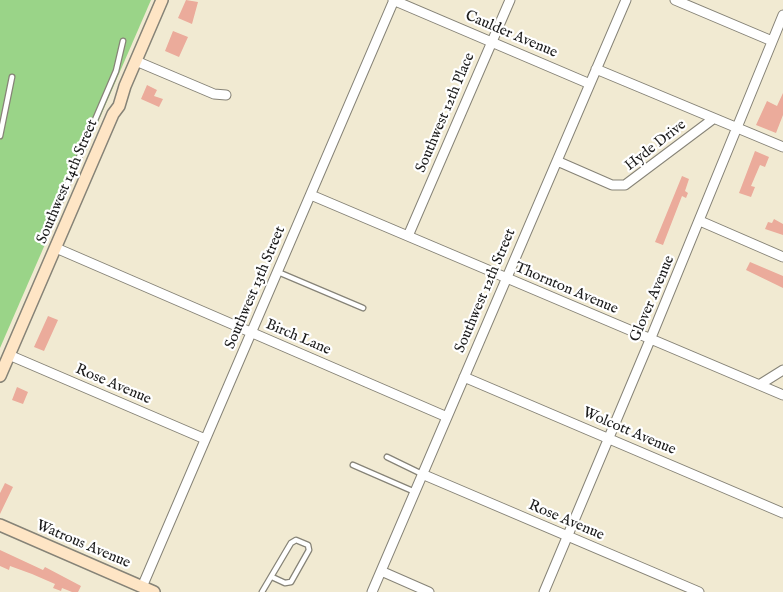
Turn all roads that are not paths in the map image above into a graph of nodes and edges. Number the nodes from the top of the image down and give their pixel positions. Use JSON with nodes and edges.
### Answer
{"nodes":[{"id":1,"x":162,"y":0,"type":"edge"},
{"id":2,"x":394,"y":0,"type":"edge"},
{"id":3,"x":510,"y":0,"type":"edge"},
{"id":4,"x":626,"y":0,"type":"edge"},
{"id":5,"x":675,"y":0,"type":"edge"},
{"id":6,"x":783,"y":15,"type":"edge"},
{"id":7,"x":123,"y":41,"type":"dead end"},
{"id":8,"x":772,"y":41,"type":"junction"},
{"id":9,"x":492,"y":42,"type":"junction"},
{"id":10,"x":136,"y":61,"type":"junction"},
{"id":11,"x":596,"y":69,"type":"junction"},
{"id":12,"x":12,"y":77,"type":"dead end"},
{"id":13,"x":590,"y":84,"type":"junction"},
{"id":14,"x":226,"y":95,"type":"dead end"},
{"id":15,"x":713,"y":119,"type":"junction"},
{"id":16,"x":736,"y":128,"type":"junction"},
{"id":17,"x":0,"y":136,"type":"edge"},
{"id":18,"x":783,"y":147,"type":"edge"},
{"id":19,"x":557,"y":161,"type":"junction"},
{"id":20,"x":311,"y":195,"type":"junction"},
{"id":21,"x":56,"y":211,"type":"dead end"},
{"id":22,"x":700,"y":221,"type":"junction"},
{"id":23,"x":408,"y":236,"type":"junction"},
{"id":24,"x":56,"y":248,"type":"junction"},
{"id":25,"x":783,"y":257,"type":"edge"},
{"id":26,"x":278,"y":272,"type":"junction"},
{"id":27,"x":507,"y":278,"type":"junction"},
{"id":28,"x":363,"y":308,"type":"dead end"},
{"id":29,"x":251,"y":334,"type":"junction"},
{"id":30,"x":650,"y":340,"type":"junction"},
{"id":31,"x":9,"y":355,"type":"junction"},
{"id":32,"x":783,"y":370,"type":"edge"},
{"id":33,"x":0,"y":376,"type":"edge"},
{"id":34,"x":464,"y":377,"type":"junction"},
{"id":35,"x":759,"y":385,"type":"junction"},
{"id":36,"x":783,"y":395,"type":"edge"},
{"id":37,"x":447,"y":417,"type":"junction"},
{"id":38,"x":206,"y":439,"type":"junction"},
{"id":39,"x":609,"y":439,"type":"junction"},
{"id":40,"x":387,"y":457,"type":"dead end"},
{"id":41,"x":353,"y":465,"type":"dead end"},
{"id":42,"x":422,"y":474,"type":"junction"},
{"id":43,"x":415,"y":492,"type":"junction"},
{"id":44,"x":783,"y":512,"type":"edge"},
{"id":45,"x":0,"y":525,"type":"edge"},
{"id":46,"x":568,"y":536,"type":"junction"},
{"id":47,"x":380,"y":572,"type":"junction"},
{"id":48,"x":272,"y":577,"type":"junction"},
{"id":49,"x":142,"y":587,"type":"junction"},
{"id":50,"x":154,"y":592,"type":"edge"},
{"id":51,"x":262,"y":592,"type":"edge"},
{"id":52,"x":372,"y":592,"type":"edge"},
{"id":53,"x":429,"y":592,"type":"edge"},
{"id":54,"x":544,"y":592,"type":"edge"},
{"id":55,"x":699,"y":592,"type":"edge"}],
"edges":[{"from":1,"to":10,"type":"street","name":"Southwest 14th Street"},
{"from":2,"to":9,"type":"street","name":"Caulder Avenue"},
{"from":2,"to":20,"type":"street","name":"Southwest 13th Street"},
{"from":3,"to":9,"type":"street","name":"Southwest 12th Place"},
{"from":4,"to":11,"type":"street","name":"Southwest 12th Street"},
{"from":5,"to":8,"type":"street"},
{"from":6,"to":8,"type":"street","name":"Glover Avenue"},
{"from":7,"to":21,"type":"lane"},
{"from":8,"to":16,"type":"street","name":"Glover Avenue"},
{"from":9,"to":13,"type":"street","name":"Caulder Avenue"},
{"from":9,"to":23,"type":"street","name":"Southwest 12th Place"},
{"from":10,"to":14,"type":"street"},
{"from":10,"to":24,"type":"street","name":"Southwest 14th Street"},
{"from":11,"to":13,"type":"street","name":"Southwest 12th Street"},
{"from":11,"to":15,"type":"street"},
{"from":12,"to":17,"type":"lane"},
{"from":13,"to":19,"type":"street","name":"Southwest 12th Street"},
{"from":15,"to":16,"type":"street"},
{"from":15,"to":19,"type":"street","name":"Hyde Drive"},
{"from":16,"to":18,"type":"street"},
{"from":16,"to":22,"type":"street","name":"Glover Avenue"},
{"from":19,"to":27,"type":"street","name":"Southwest 12th Street"},
{"from":20,"to":23,"type":"street","name":"Thornton Avenue"},
{"from":20,"to":26,"type":"street","name":"Southwest 13th Street"},
{"from":22,"to":25,"type":"street"},
{"from":22,"to":30,"type":"street","name":"Glover Avenue"},
{"from":23,"to":27,"type":"street","name":"Thornton Avenue"},
{"from":24,"to":29,"type":"street","name":"Birch Lane"},
{"from":24,"to":31,"type":"street","name":"Southwest 14th Street"},
{"from":26,"to":28,"type":"lane"},
{"from":26,"to":29,"type":"street","name":"Southwest 13th Street"},
{"from":27,"to":30,"type":"street","name":"Thornton Avenue"},
{"from":27,"to":34,"type":"street","name":"Southwest 12th Street"},
{"from":29,"to":37,"type":"street","name":"Birch Lane"},
{"from":29,"to":38,"type":"street","name":"Southwest 13th Street"},
{"from":30,"to":35,"type":"street","name":"Thornton Avenue"},
{"from":30,"to":39,"type":"street","name":"Glover Avenue"},
{"from":31,"to":33,"type":"street","name":"Southwest 14th Street"},
{"from":31,"to":38,"type":"street","name":"Rose Avenue"},
{"from":32,"to":35,"type":"street"},
{"from":34,"to":37,"type":"street","name":"Southwest 12th Street"},
{"from":34,"to":39,"type":"street","name":"Wolcott Avenue"},
{"from":35,"to":36,"type":"street","name":"Thornton Avenue"},
{"from":37,"to":42,"type":"street","name":"Southwest 12th Street"},
{"from":38,"to":49,"type":"street","name":"Southwest 13th Street"},
{"from":39,"to":44,"type":"street","name":"Wolcott Avenue"},
{"from":39,"to":46,"type":"street","name":"Glover Avenue"},
{"from":40,"to":42,"type":"lane"},
{"from":41,"to":43,"type":"lane"},
{"from":42,"to":43,"type":"street","name":"Southwest 12th Street"},
{"from":42,"to":46,"type":"street","name":"Rose Avenue"},
{"from":43,"to":47,"type":"street","name":"Southwest 12th Street"},
{"from":45,"to":49,"type":"street","name":"Watrous Avenue"},
{"from":46,"to":54,"type":"street","name":"Glover Avenue"},
{"from":46,"to":55,"type":"street","name":"Rose Avenue"},
{"from":47,"to":52,"type":"street","name":"Southwest 12th Street"},
{"from":47,"to":53,"type":"street"},
{"from":48,"to":48,"type":"lane"},
{"from":48,"to":51,"type":"lane"},
{"from":49,"to":50,"type":"street","name":"Watrous Avenue"}]}
